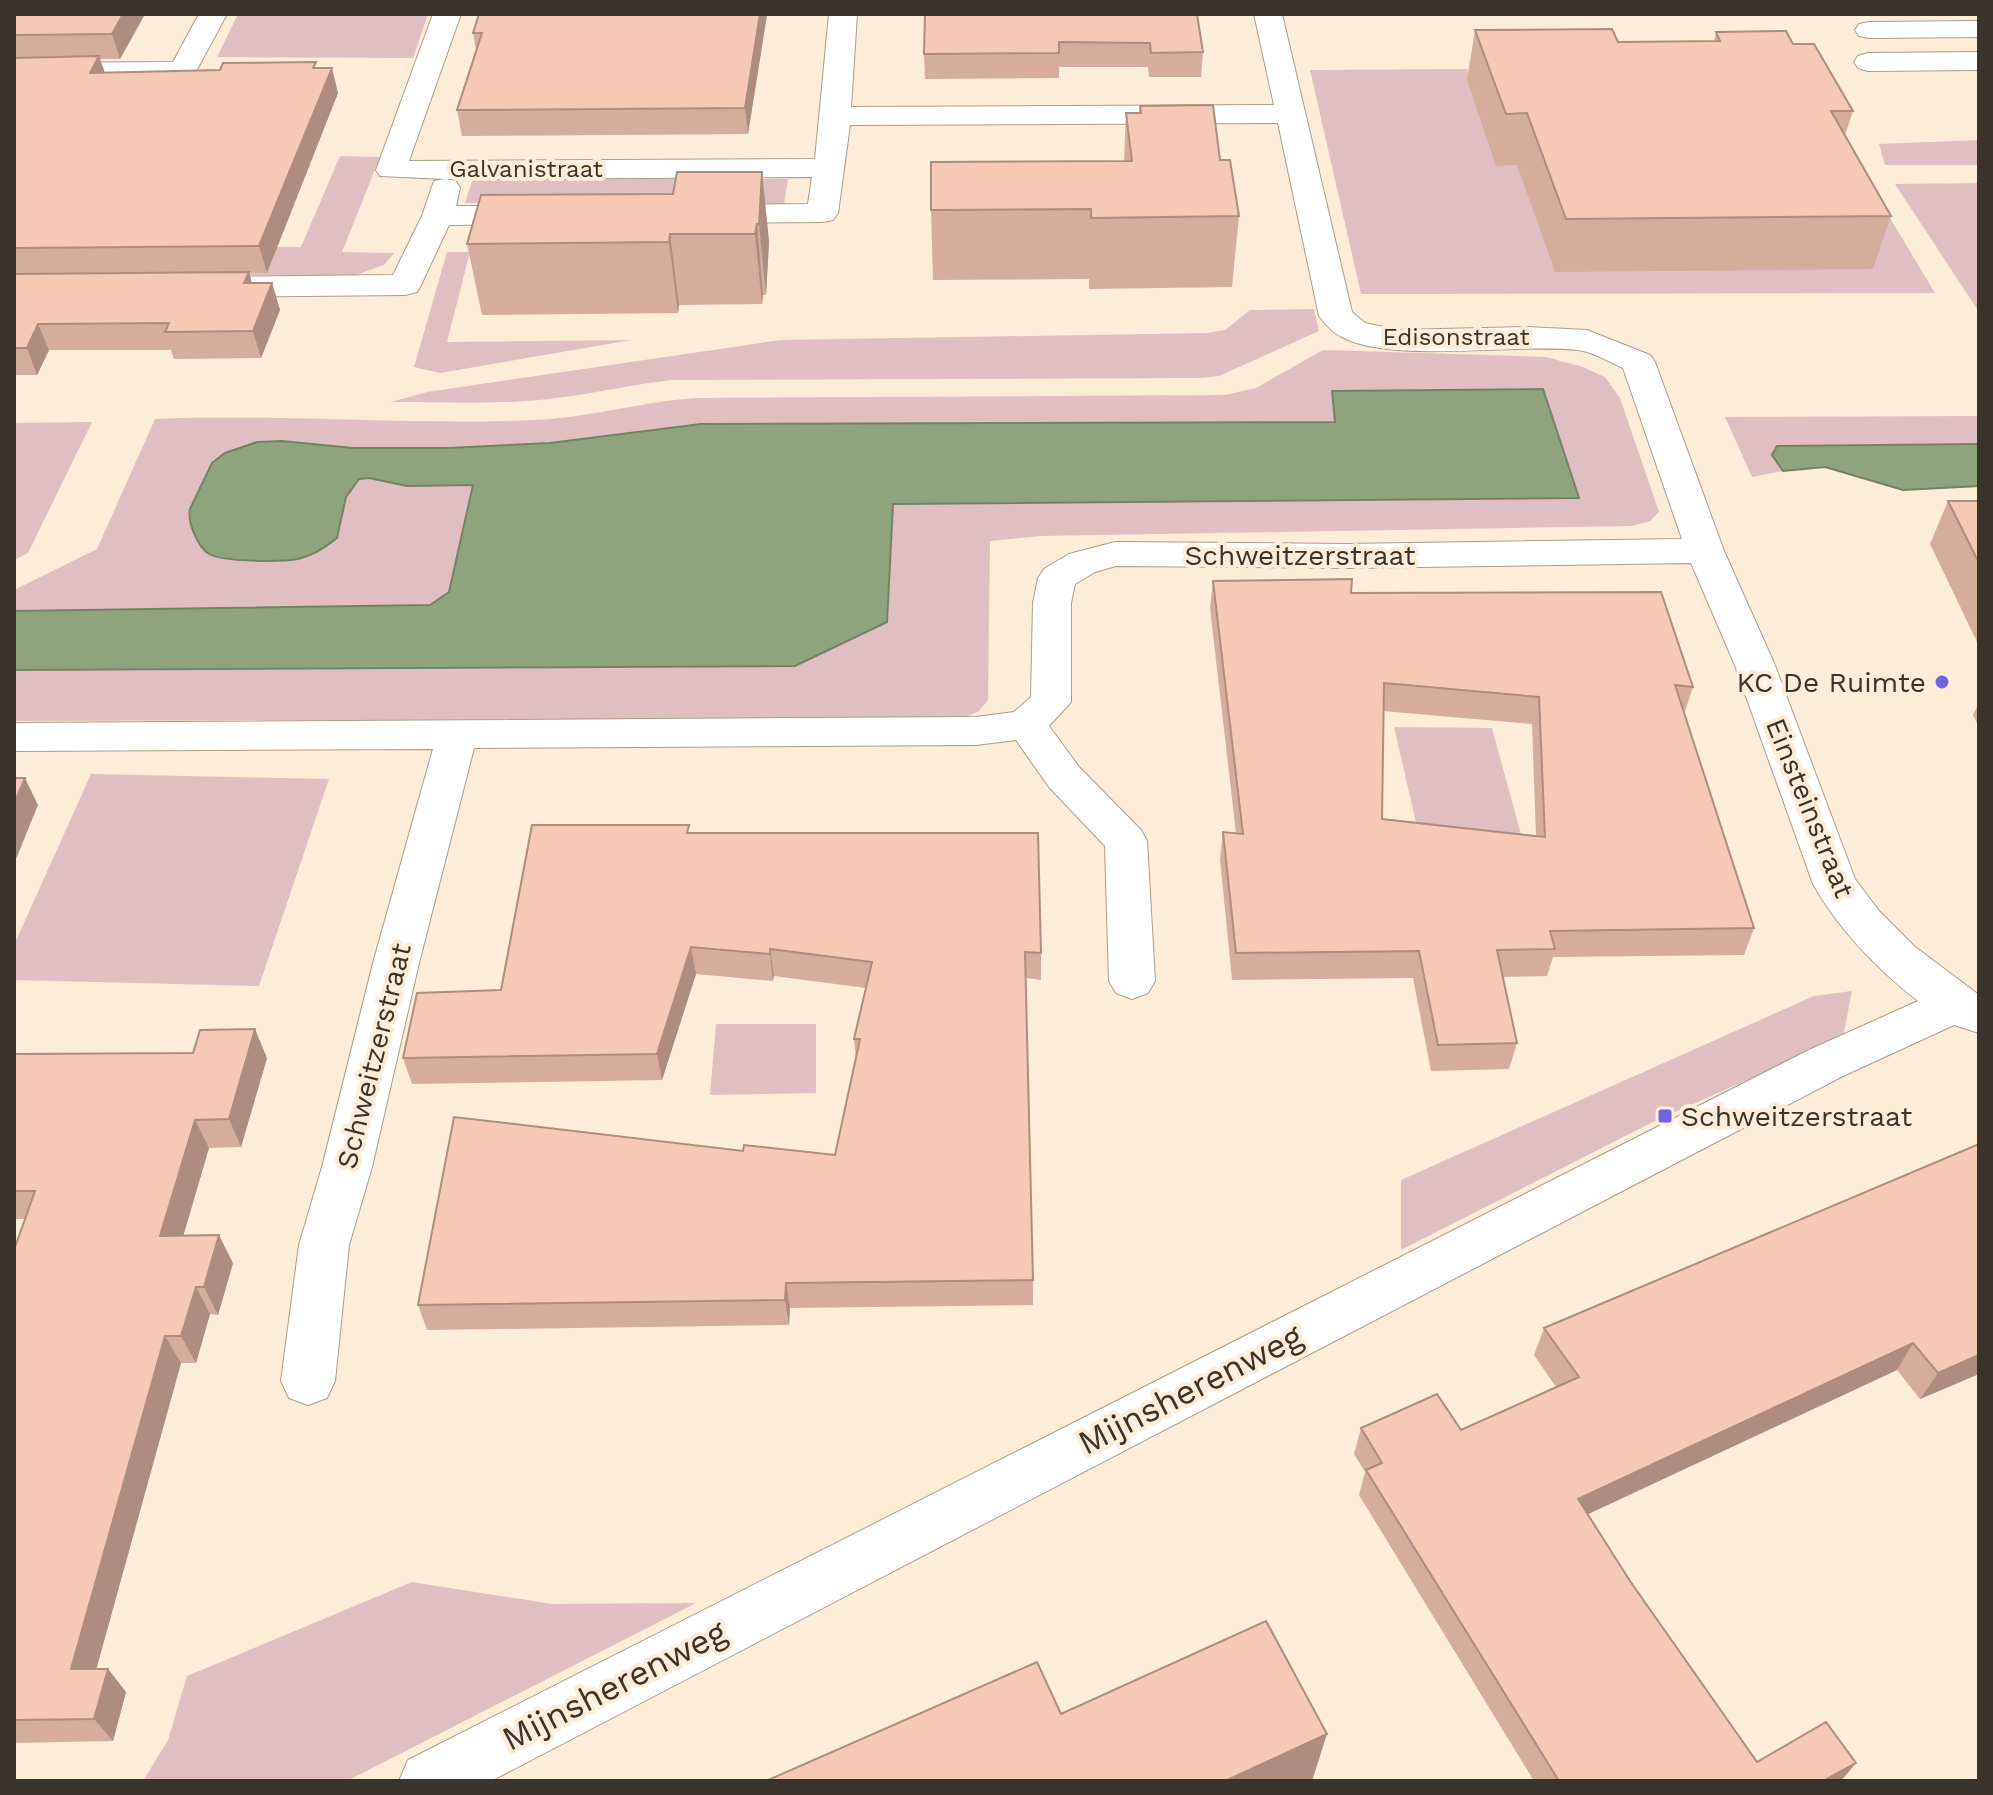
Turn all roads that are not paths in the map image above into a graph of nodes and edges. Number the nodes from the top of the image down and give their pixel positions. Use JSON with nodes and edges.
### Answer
{"nodes":[{"id":1,"x":213,"y":14,"type":"edge"},
{"id":2,"x":447,"y":14,"type":"edge"},
{"id":3,"x":843,"y":14,"type":"edge"},
{"id":4,"x":1268,"y":14,"type":"edge"},
{"id":5,"x":1979,"y":29,"type":"edge"},
{"id":6,"x":1869,"y":30,"type":"dead end"},
{"id":7,"x":1979,"y":61,"type":"edge"},
{"id":8,"x":1868,"y":62,"type":"dead end"},
{"id":9,"x":14,"y":72,"type":"edge"},
{"id":10,"x":1288,"y":114,"type":"junction"},
{"id":11,"x":836,"y":116,"type":"junction"},
{"id":12,"x":828,"y":168,"type":"junction"},
{"id":13,"x":450,"y":170,"type":"junction"},
{"id":14,"x":678,"y":214,"type":"edge"},
{"id":15,"x":566,"y":215,"type":"edge"},
{"id":16,"x":438,"y":216,"type":"junction"},
{"id":17,"x":187,"y":287,"type":"edge"},
{"id":18,"x":1705,"y":551,"type":"junction"},
{"id":19,"x":1026,"y":724,"type":"junction"},
{"id":20,"x":457,"y":734,"type":"junction"},
{"id":21,"x":14,"y":737,"type":"edge"},
{"id":22,"x":1132,"y":981,"type":"dead end"},
{"id":23,"x":1967,"y":1011,"type":"edge"},
{"id":24,"x":308,"y":1381,"type":"dead end"},
{"id":25,"x":429,"y":1781,"type":"edge"}],
"edges":[{"from":1,"to":9,"type":"street"},
{"from":2,"to":13,"type":"street","name":"Galvanistraat"},
{"from":3,"to":11,"type":"street"},
{"from":4,"to":10,"type":"street","name":"Edisonstraat"},
{"from":5,"to":6,"type":"street"},
{"from":7,"to":8,"type":"street"},
{"from":10,"to":11,"type":"street"},
{"from":10,"to":18,"type":"street","name":"Edisonstraat"},
{"from":11,"to":12,"type":"street"},
{"from":12,"to":13,"type":"street","name":"Galvanistraat"},
{"from":12,"to":14,"type":"street"},
{"from":13,"to":16,"type":"street"},
{"from":15,"to":16,"type":"street","name":"Galvanistraat"},
{"from":16,"to":17,"type":"street"},
{"from":18,"to":19,"type":"street","name":"Schweitzerstraat"},
{"from":18,"to":23,"type":"street","name":"Einsteinstraat"},
{"from":19,"to":20,"type":"street"},
{"from":19,"to":22,"type":"street"},
{"from":20,"to":21,"type":"street"},
{"from":20,"to":24,"type":"street","name":"Schweitzerstraat"},
{"from":23,"to":25,"type":"street","name":"Mijnsherenweg"}]}
